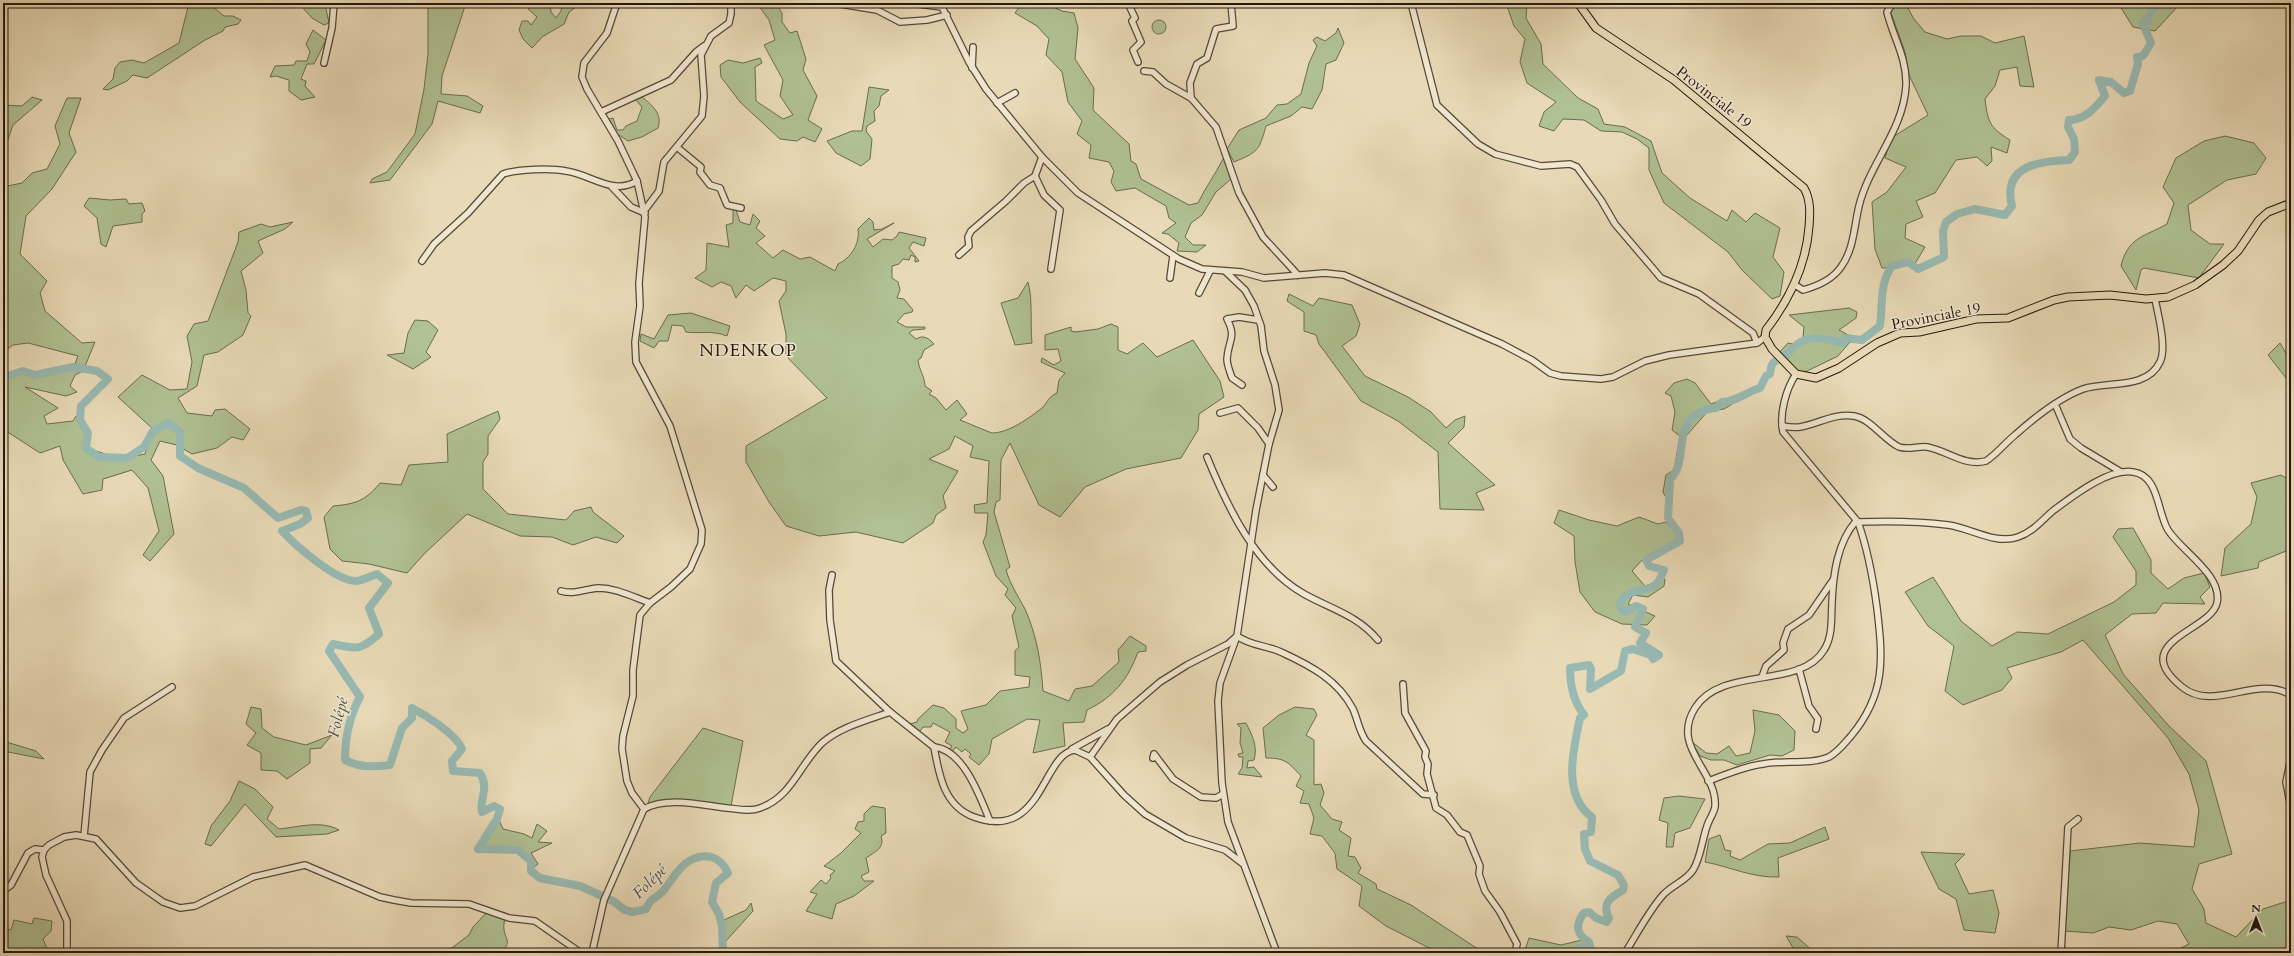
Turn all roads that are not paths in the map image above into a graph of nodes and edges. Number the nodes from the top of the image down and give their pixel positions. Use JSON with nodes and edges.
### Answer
{"nodes":[{"id":1,"x":334,"y":3,"type":"edge"},
{"id":2,"x":617,"y":3,"type":"edge"},
{"id":3,"x":731,"y":3,"type":"edge"},
{"id":4,"x":834,"y":3,"type":"edge"},
{"id":5,"x":910,"y":3,"type":"edge"},
{"id":6,"x":1128,"y":3,"type":"edge"},
{"id":7,"x":1231,"y":3,"type":"edge"},
{"id":8,"x":1411,"y":3,"type":"edge"},
{"id":9,"x":1578,"y":3,"type":"edge"},
{"id":10,"x":1893,"y":3,"type":"edge"},
{"id":11,"x":941,"y":5,"type":"edge"},
{"id":12,"x":947,"y":15,"type":"junction"},
{"id":13,"x":704,"y":46,"type":"junction"},
{"id":14,"x":973,"y":47,"type":"dead end"},
{"id":15,"x":1138,"y":62,"type":"dead end"},
{"id":16,"x":324,"y":63,"type":"dead end"},
{"id":17,"x":972,"y":68,"type":"junction"},
{"id":18,"x":1144,"y":70,"type":"dead end"},
{"id":19,"x":1015,"y":93,"type":"dead end"},
{"id":20,"x":1190,"y":98,"type":"junction"},
{"id":21,"x":997,"y":103,"type":"junction"},
{"id":22,"x":600,"y":112,"type":"junction"},
{"id":23,"x":678,"y":148,"type":"junction"},
{"id":24,"x":1042,"y":157,"type":"junction"},
{"id":25,"x":1035,"y":176,"type":"junction"},
{"id":26,"x":637,"y":181,"type":"junction"},
{"id":27,"x":612,"y":186,"type":"junction"},
{"id":28,"x":2291,"y":203,"type":"edge"},
{"id":29,"x":741,"y":208,"type":"dead end"},
{"id":30,"x":644,"y":212,"type":"junction"},
{"id":31,"x":959,"y":255,"type":"dead end"},
{"id":32,"x":1173,"y":256,"type":"junction"},
{"id":33,"x":422,"y":261,"type":"dead end"},
{"id":34,"x":1051,"y":269,"type":"dead end"},
{"id":35,"x":1210,"y":271,"type":"junction"},
{"id":36,"x":1226,"y":272,"type":"junction"},
{"id":37,"x":1298,"y":275,"type":"junction"},
{"id":38,"x":1170,"y":278,"type":"dead end"},
{"id":39,"x":1795,"y":285,"type":"junction"},
{"id":40,"x":1199,"y":292,"type":"dead end"},
{"id":41,"x":2155,"y":299,"type":"junction"},
{"id":42,"x":1258,"y":320,"type":"junction"},
{"id":43,"x":1765,"y":337,"type":"junction"},
{"id":44,"x":1757,"y":344,"type":"junction"},
{"id":45,"x":1796,"y":374,"type":"junction"},
{"id":46,"x":1242,"y":385,"type":"dead end"},
{"id":47,"x":2055,"y":404,"type":"junction"},
{"id":48,"x":1220,"y":413,"type":"dead end"},
{"id":49,"x":1782,"y":426,"type":"junction"},
{"id":50,"x":1269,"y":444,"type":"junction"},
{"id":51,"x":1207,"y":457,"type":"dead end"},
{"id":52,"x":2121,"y":472,"type":"junction"},
{"id":53,"x":1263,"y":475,"type":"junction"},
{"id":54,"x":1273,"y":487,"type":"dead end"},
{"id":55,"x":1857,"y":522,"type":"junction"},
{"id":56,"x":1252,"y":544,"type":"junction"},
{"id":57,"x":832,"y":575,"type":"dead end"},
{"id":58,"x":1834,"y":579,"type":"junction"},
{"id":59,"x":561,"y":591,"type":"dead end"},
{"id":60,"x":650,"y":603,"type":"junction"},
{"id":61,"x":1237,"y":636,"type":"junction"},
{"id":62,"x":1378,"y":640,"type":"dead end"},
{"id":63,"x":1799,"y":669,"type":"junction"},
{"id":64,"x":1762,"y":677,"type":"junction"},
{"id":65,"x":1402,"y":684,"type":"dead end"},
{"id":66,"x":172,"y":686,"type":"dead end"},
{"id":67,"x":2291,"y":695,"type":"edge"},
{"id":68,"x":890,"y":712,"type":"junction"},
{"id":69,"x":1110,"y":728,"type":"junction"},
{"id":70,"x":1816,"y":729,"type":"dead end"},
{"id":71,"x":934,"y":747,"type":"junction"},
{"id":72,"x":1070,"y":750,"type":"junction"},
{"id":73,"x":1090,"y":757,"type":"junction"},
{"id":74,"x":1153,"y":758,"type":"dead end"},
{"id":75,"x":2291,"y":758,"type":"edge"},
{"id":76,"x":1708,"y":781,"type":"junction"},
{"id":77,"x":1223,"y":794,"type":"junction"},
{"id":78,"x":1434,"y":795,"type":"junction"},
{"id":79,"x":2291,"y":808,"type":"edge"},
{"id":80,"x":644,"y":809,"type":"junction"},
{"id":81,"x":2078,"y":819,"type":"dead end"},
{"id":82,"x":990,"y":821,"type":"junction"},
{"id":83,"x":84,"y":836,"type":"junction"},
{"id":84,"x":44,"y":850,"type":"junction"},
{"id":85,"x":1242,"y":863,"type":"junction"},
{"id":86,"x":3,"y":890,"type":"edge"},
{"id":87,"x":67,"y":953,"type":"edge"},
{"id":88,"x":581,"y":953,"type":"edge"},
{"id":89,"x":592,"y":953,"type":"edge"},
{"id":90,"x":1277,"y":953,"type":"edge"},
{"id":91,"x":1514,"y":953,"type":"edge"},
{"id":92,"x":1625,"y":953,"type":"edge"},
{"id":93,"x":2061,"y":953,"type":"edge"}],
"edges":[{"from":1,"to":16,"type":"street"},
{"from":2,"to":22,"type":"street"},
{"from":3,"to":13,"type":"street"},
{"from":4,"to":12,"type":"street"},
{"from":5,"to":11,"type":"street"},
{"from":6,"to":15,"type":"street"},
{"from":7,"to":20,"type":"street"},
{"from":8,"to":44,"type":"street"},
{"from":9,"to":39,"type":"main road","name":"Provinciale 19"},
{"from":10,"to":39,"type":"street"},
{"from":11,"to":12,"type":"street"},
{"from":12,"to":17,"type":"street"},
{"from":13,"to":22,"type":"street"},
{"from":13,"to":23,"type":"street"},
{"from":14,"to":17,"type":"street"},
{"from":17,"to":21,"type":"street"},
{"from":18,"to":20,"type":"street"},
{"from":19,"to":21,"type":"street"},
{"from":20,"to":37,"type":"street"},
{"from":21,"to":24,"type":"street"},
{"from":22,"to":26,"type":"street"},
{"from":23,"to":29,"type":"street"},
{"from":23,"to":30,"type":"street"},
{"from":24,"to":25,"type":"street"},
{"from":24,"to":32,"type":"street"},
{"from":25,"to":31,"type":"street"},
{"from":25,"to":34,"type":"street"},
{"from":26,"to":27,"type":"street"},
{"from":26,"to":30,"type":"street"},
{"from":27,"to":30,"type":"street"},
{"from":27,"to":33,"type":"street"},
{"from":28,"to":41,"type":"main road","name":"Provinciale 19"},
{"from":30,"to":60,"type":"street"},
{"from":32,"to":35,"type":"street"},
{"from":32,"to":38,"type":"street"},
{"from":35,"to":36,"type":"street"},
{"from":35,"to":40,"type":"street"},
{"from":36,"to":37,"type":"street"},
{"from":36,"to":42,"type":"street"},
{"from":37,"to":44,"type":"street"},
{"from":39,"to":43,"type":"main road","name":"Provinciale 19"},
{"from":41,"to":45,"type":"main road","name":"Provinciale 19"},
{"from":41,"to":47,"type":"street"},
{"from":42,"to":46,"type":"street"},
{"from":42,"to":50,"type":"street"},
{"from":43,"to":44,"type":"street"},
{"from":43,"to":45,"type":"main road"},
{"from":45,"to":49,"type":"street"},
{"from":47,"to":49,"type":"street"},
{"from":47,"to":52,"type":"street"},
{"from":48,"to":50,"type":"street"},
{"from":49,"to":55,"type":"street"},
{"from":50,"to":53,"type":"street"},
{"from":51,"to":56,"type":"street"},
{"from":52,"to":55,"type":"street"},
{"from":52,"to":67,"type":"street"},
{"from":53,"to":54,"type":"street"},
{"from":53,"to":56,"type":"street"},
{"from":55,"to":58,"type":"street"},
{"from":55,"to":76,"type":"street"},
{"from":56,"to":61,"type":"street"},
{"from":56,"to":62,"type":"street"},
{"from":57,"to":68,"type":"street"},
{"from":58,"to":63,"type":"street"},
{"from":58,"to":64,"type":"street"},
{"from":59,"to":60,"type":"street"},
{"from":60,"to":80,"type":"street"},
{"from":61,"to":69,"type":"street"},
{"from":61,"to":77,"type":"street"},
{"from":61,"to":78,"type":"street"},
{"from":63,"to":64,"type":"street"},
{"from":63,"to":70,"type":"street"},
{"from":64,"to":76,"type":"street"},
{"from":65,"to":78,"type":"street"},
{"from":66,"to":83,"type":"street"},
{"from":68,"to":71,"type":"street"},
{"from":68,"to":80,"type":"street"},
{"from":69,"to":72,"type":"street"},
{"from":69,"to":73,"type":"street"},
{"from":71,"to":82,"type":"street"},
{"from":71,"to":82,"type":"street"},
{"from":72,"to":73,"type":"street"},
{"from":72,"to":82,"type":"street"},
{"from":73,"to":85,"type":"street"},
{"from":74,"to":77,"type":"street"},
{"from":75,"to":79,"type":"street"},
{"from":76,"to":92,"type":"street"},
{"from":77,"to":85,"type":"street"},
{"from":78,"to":91,"type":"street"},
{"from":80,"to":89,"type":"street"},
{"from":81,"to":93,"type":"street"},
{"from":83,"to":84,"type":"street"},
{"from":83,"to":88,"type":"street"},
{"from":84,"to":86,"type":"street"},
{"from":84,"to":87,"type":"street"},
{"from":85,"to":90,"type":"street"}]}
